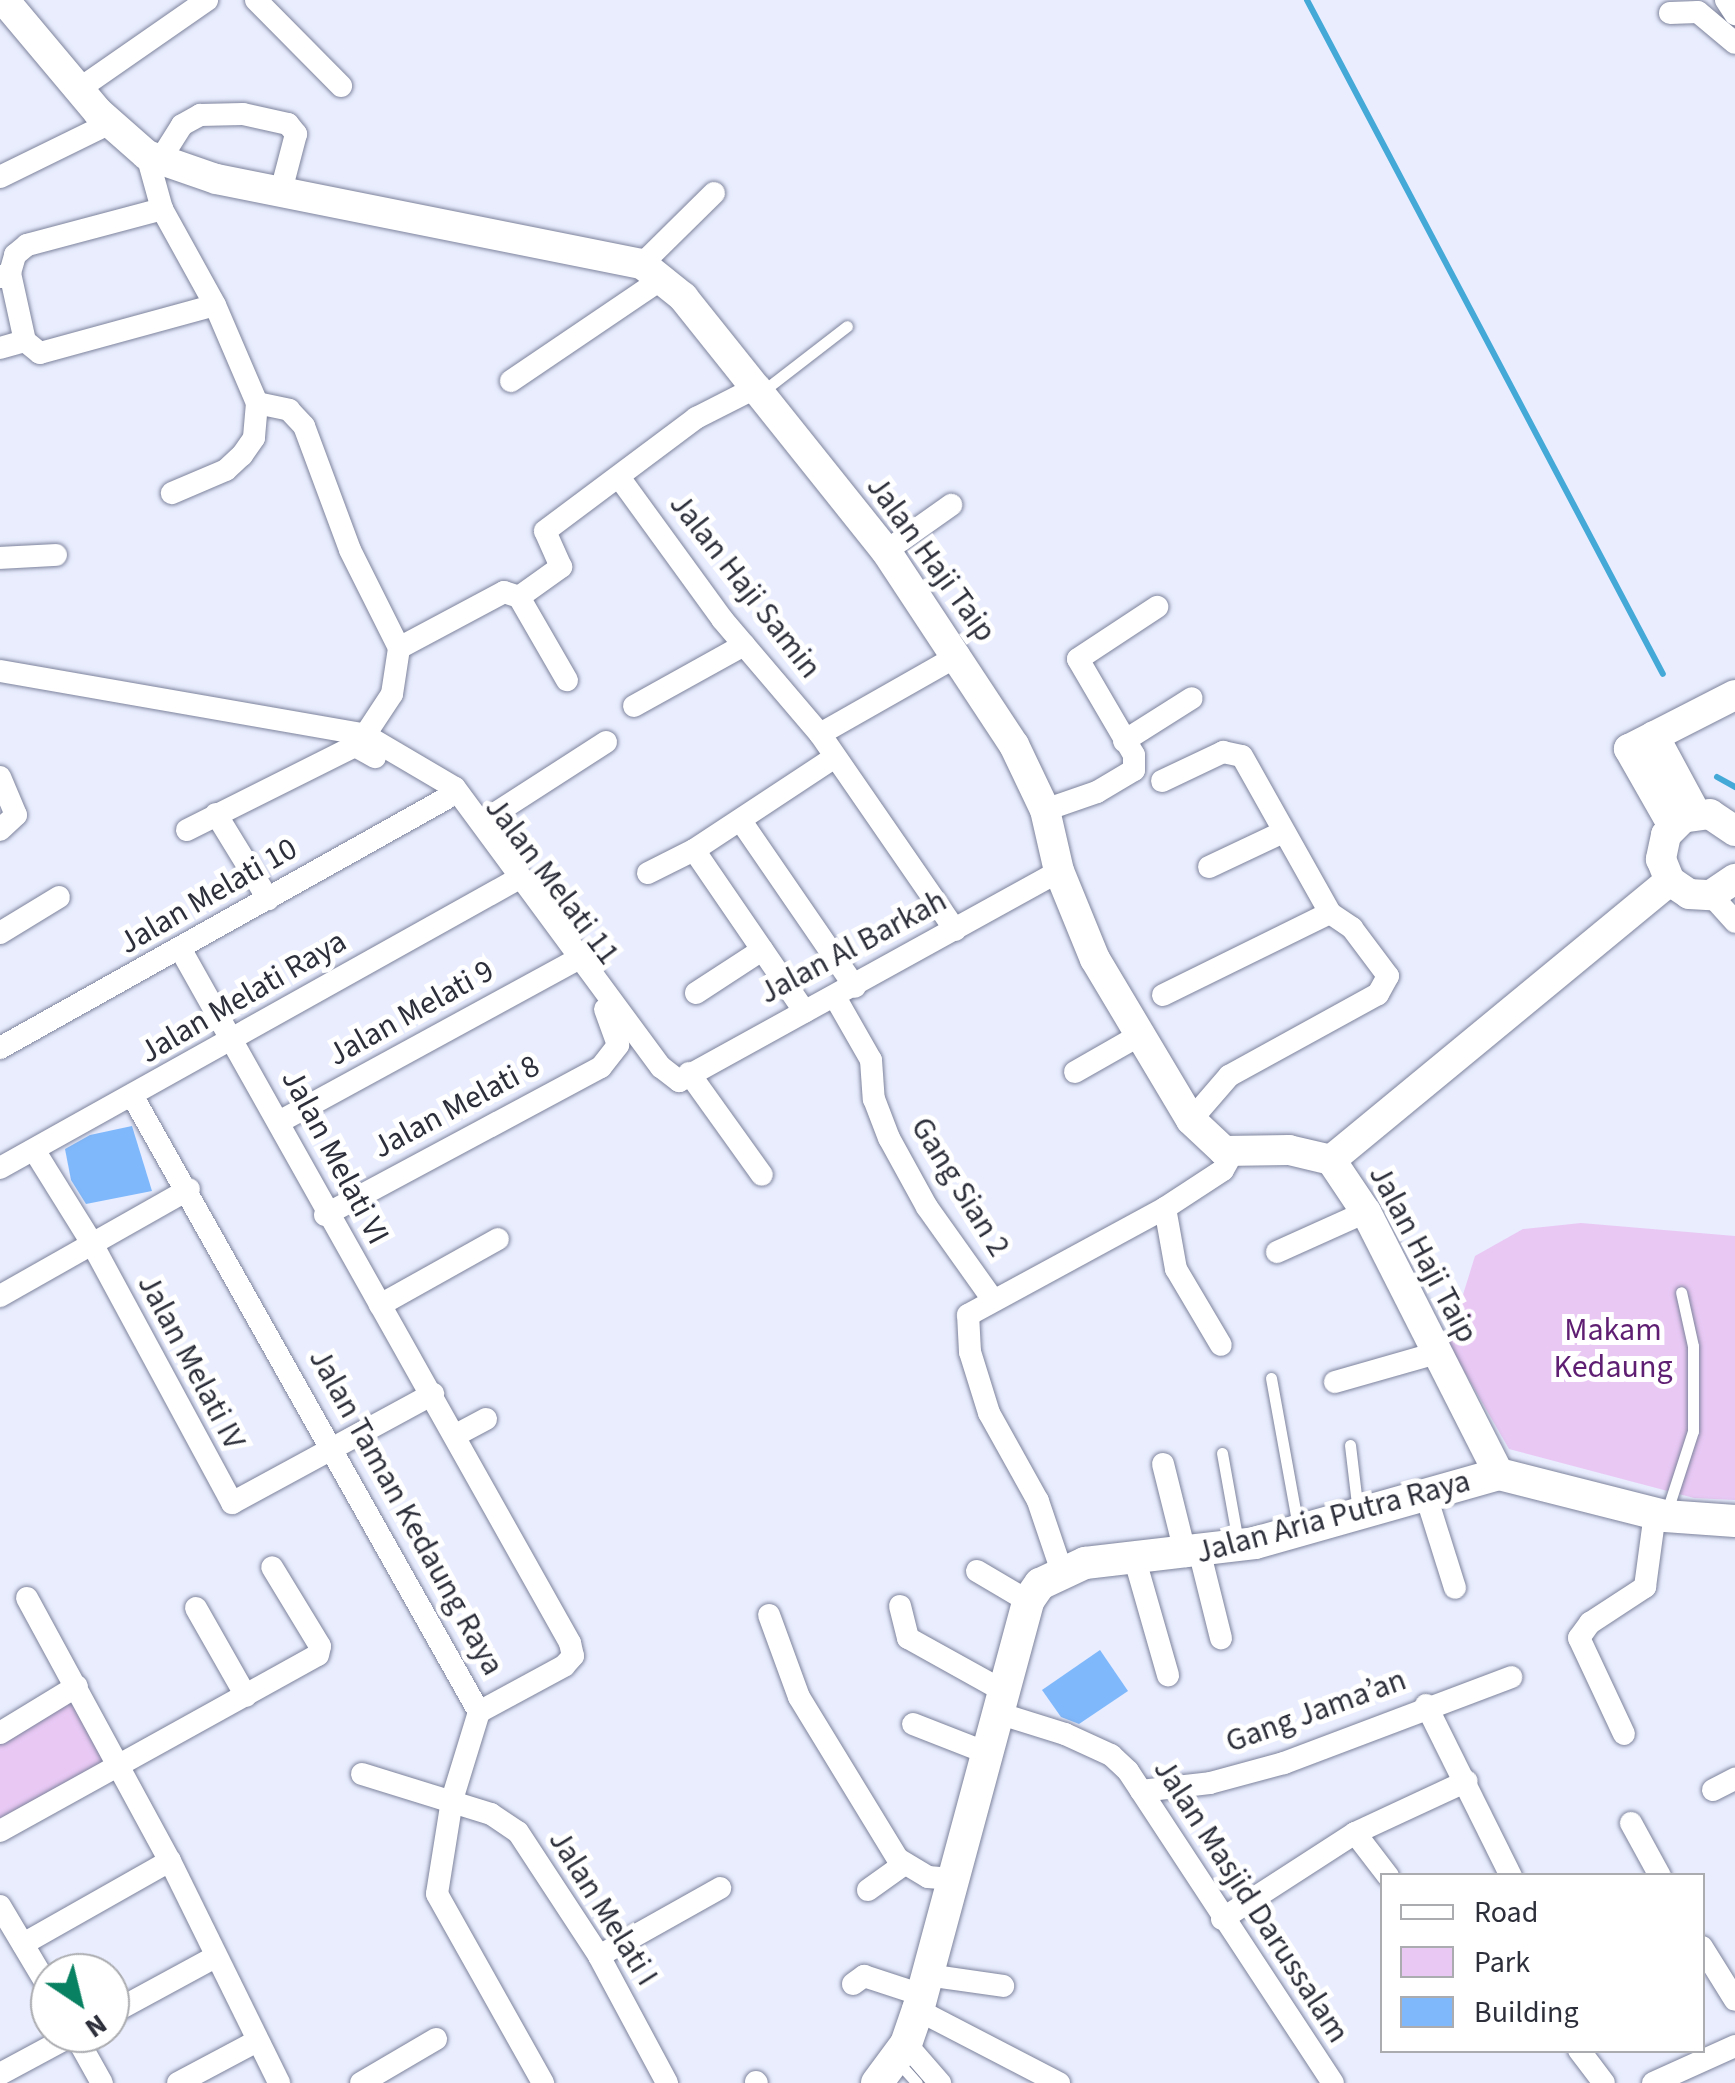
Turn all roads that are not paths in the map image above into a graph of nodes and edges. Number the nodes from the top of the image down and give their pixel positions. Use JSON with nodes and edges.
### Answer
{"nodes":[{"id":1,"x":207,"y":0,"type":"edge"},
{"id":2,"x":1726,"y":0,"type":"edge"},
{"id":3,"x":266,"y":3,"type":"edge"},
{"id":4,"x":17,"y":4,"type":"edge"},
{"id":5,"x":1670,"y":13,"type":"dead end"},
{"id":6,"x":1735,"y":14,"type":"edge"},
{"id":7,"x":1735,"y":43,"type":"edge"},
{"id":8,"x":341,"y":86,"type":"dead end"},
{"id":9,"x":79,"y":89,"type":"junction"},
{"id":10,"x":110,"y":123,"type":"junction"},
{"id":11,"x":153,"y":157,"type":"junction"},
{"id":12,"x":0,"y":178,"type":"edge"},
{"id":13,"x":281,"y":191,"type":"junction"},
{"id":14,"x":714,"y":194,"type":"dead end"},
{"id":15,"x":162,"y":209,"type":"junction"},
{"id":16,"x":653,"y":271,"type":"junction"},
{"id":17,"x":5,"y":275,"type":"edge"},
{"id":18,"x":215,"y":305,"type":"junction"},
{"id":19,"x":847,"y":326,"type":"dead end"},
{"id":20,"x":25,"y":341,"type":"junction"},
{"id":21,"x":0,"y":348,"type":"edge"},
{"id":22,"x":512,"y":381,"type":"dead end"},
{"id":23,"x":760,"y":388,"type":"junction"},
{"id":24,"x":257,"y":403,"type":"junction"},
{"id":25,"x":619,"y":477,"type":"junction"},
{"id":26,"x":172,"y":493,"type":"dead end"},
{"id":27,"x":951,"y":505,"type":"dead end"},
{"id":28,"x":886,"y":551,"type":"junction"},
{"id":29,"x":56,"y":554,"type":"dead end"},
{"id":30,"x":0,"y":558,"type":"edge"},
{"id":31,"x":519,"y":597,"type":"junction"},
{"id":32,"x":1156,"y":607,"type":"dead end"},
{"id":33,"x":744,"y":646,"type":"junction"},
{"id":34,"x":400,"y":648,"type":"junction"},
{"id":35,"x":958,"y":655,"type":"junction"},
{"id":36,"x":0,"y":671,"type":"edge"},
{"id":37,"x":567,"y":680,"type":"dead end"},
{"id":38,"x":1735,"y":695,"type":"edge"},
{"id":39,"x":1192,"y":698,"type":"dead end"},
{"id":40,"x":634,"y":706,"type":"dead end"},
{"id":41,"x":820,"y":734,"type":"junction"},
{"id":42,"x":365,"y":735,"type":"junction"},
{"id":43,"x":1124,"y":741,"type":"junction"},
{"id":44,"x":606,"y":742,"type":"dead end"},
{"id":45,"x":832,"y":759,"type":"junction"},
{"id":46,"x":0,"y":777,"type":"edge"},
{"id":47,"x":1162,"y":780,"type":"dead end"},
{"id":48,"x":448,"y":798,"type":"junction"},
{"id":49,"x":1044,"y":810,"type":"junction"},
{"id":50,"x":216,"y":814,"type":"junction"},
{"id":51,"x":484,"y":820,"type":"junction"},
{"id":52,"x":1685,"y":820,"type":"junction"},
{"id":53,"x":740,"y":821,"type":"junction"},
{"id":54,"x":8,"y":825,"type":"edge"},
{"id":55,"x":187,"y":830,"type":"dead end"},
{"id":56,"x":1735,"y":831,"type":"edge"},
{"id":57,"x":1283,"y":832,"type":"junction"},
{"id":58,"x":694,"y":850,"type":"junction"},
{"id":59,"x":1209,"y":867,"type":"dead end"},
{"id":60,"x":1059,"y":872,"type":"junction"},
{"id":61,"x":648,"y":873,"type":"dead end"},
{"id":62,"x":516,"y":880,"type":"junction"},
{"id":63,"x":1670,"y":882,"type":"junction"},
{"id":64,"x":1729,"y":883,"type":"edge"},
{"id":65,"x":59,"y":898,"type":"dead end"},
{"id":66,"x":268,"y":899,"type":"junction"},
{"id":67,"x":1330,"y":913,"type":"junction"},
{"id":68,"x":1735,"y":922,"type":"edge"},
{"id":69,"x":955,"y":930,"type":"junction"},
{"id":70,"x":0,"y":933,"type":"edge"},
{"id":71,"x":181,"y":950,"type":"junction"},
{"id":72,"x":762,"y":950,"type":"junction"},
{"id":73,"x":574,"y":962,"type":"junction"},
{"id":74,"x":845,"y":992,"type":"junction"},
{"id":75,"x":696,"y":993,"type":"dead end"},
{"id":76,"x":1163,"y":995,"type":"dead end"},
{"id":77,"x":805,"y":1012,"type":"junction"},
{"id":78,"x":1138,"y":1036,"type":"junction"},
{"id":79,"x":234,"y":1037,"type":"junction"},
{"id":80,"x":0,"y":1048,"type":"edge"},
{"id":81,"x":615,"y":1053,"type":"joint"},
{"id":82,"x":1074,"y":1072,"type":"dead end"},
{"id":83,"x":684,"y":1077,"type":"junction"},
{"id":84,"x":133,"y":1097,"type":"junction"},
{"id":85,"x":1191,"y":1120,"type":"junction"},
{"id":86,"x":279,"y":1122,"type":"junction"},
{"id":87,"x":34,"y":1150,"type":"junction"},
{"id":88,"x":1233,"y":1152,"type":"junction"},
{"id":89,"x":1331,"y":1160,"type":"junction"},
{"id":90,"x":0,"y":1168,"type":"edge"},
{"id":91,"x":762,"y":1175,"type":"dead end"},
{"id":92,"x":188,"y":1189,"type":"junction"},
{"id":93,"x":1166,"y":1208,"type":"junction"},
{"id":94,"x":1366,"y":1212,"type":"junction"},
{"id":95,"x":325,"y":1215,"type":"junction"},
{"id":96,"x":498,"y":1239,"type":"dead end"},
{"id":97,"x":93,"y":1244,"type":"junction"},
{"id":98,"x":1277,"y":1252,"type":"dead end"},
{"id":99,"x":1680,"y":1292,"type":"dead end"},
{"id":100,"x":0,"y":1296,"type":"edge"},
{"id":101,"x":993,"y":1300,"type":"junction"},
{"id":102,"x":380,"y":1305,"type":"junction"},
{"id":103,"x":1221,"y":1344,"type":"dead end"},
{"id":104,"x":1437,"y":1353,"type":"junction"},
{"id":105,"x":1271,"y":1378,"type":"dead end"},
{"id":106,"x":1335,"y":1382,"type":"dead end"},
{"id":107,"x":432,"y":1394,"type":"junction"},
{"id":108,"x":486,"y":1419,"type":"dead end"},
{"id":109,"x":456,"y":1435,"type":"junction"},
{"id":110,"x":1350,"y":1445,"type":"dead end"},
{"id":111,"x":335,"y":1450,"type":"junction"},
{"id":112,"x":1222,"y":1453,"type":"dead end"},
{"id":113,"x":1163,"y":1464,"type":"dead end"},
{"id":114,"x":1499,"y":1474,"type":"junction"},
{"id":115,"x":1426,"y":1499,"type":"junction"},
{"id":116,"x":1660,"y":1514,"type":"junction"},
{"id":117,"x":1358,"y":1516,"type":"junction"},
{"id":118,"x":1735,"y":1521,"type":"edge"},
{"id":119,"x":1298,"y":1531,"type":"junction"},
{"id":120,"x":1238,"y":1546,"type":"junction"},
{"id":121,"x":1193,"y":1555,"type":"junction"},
{"id":122,"x":1135,"y":1560,"type":"junction"},
{"id":123,"x":272,"y":1567,"type":"dead end"},
{"id":124,"x":976,"y":1571,"type":"dead end"},
{"id":125,"x":1062,"y":1572,"type":"junction"},
{"id":126,"x":1455,"y":1588,"type":"dead end"},
{"id":127,"x":27,"y":1598,"type":"dead end"},
{"id":128,"x":1028,"y":1601,"type":"junction"},
{"id":129,"x":900,"y":1606,"type":"dead end"},
{"id":130,"x":196,"y":1608,"type":"dead end"},
{"id":131,"x":770,"y":1614,"type":"dead end"},
{"id":132,"x":1221,"y":1638,"type":"dead end"},
{"id":133,"x":1168,"y":1675,"type":"dead end"},
{"id":134,"x":1511,"y":1677,"type":"dead end"},
{"id":135,"x":77,"y":1686,"type":"junction"},
{"id":136,"x":246,"y":1696,"type":"junction"},
{"id":137,"x":1003,"y":1703,"type":"junction"},
{"id":138,"x":1426,"y":1705,"type":"junction"},
{"id":139,"x":479,"y":1712,"type":"junction"},
{"id":140,"x":912,"y":1724,"type":"dead end"},
{"id":141,"x":0,"y":1732,"type":"edge"},
{"id":142,"x":1624,"y":1734,"type":"dead end"},
{"id":143,"x":990,"y":1754,"type":"junction"},
{"id":144,"x":117,"y":1764,"type":"junction"},
{"id":145,"x":362,"y":1774,"type":"dead end"},
{"id":146,"x":1735,"y":1779,"type":"edge"},
{"id":147,"x":1467,"y":1782,"type":"junction"},
{"id":148,"x":1140,"y":1790,"type":"junction"},
{"id":149,"x":1713,"y":1790,"type":"dead end"},
{"id":150,"x":452,"y":1800,"type":"junction"},
{"id":151,"x":1631,"y":1823,"type":"dead end"},
{"id":152,"x":0,"y":1831,"type":"edge"},
{"id":153,"x":1355,"y":1833,"type":"junction"},
{"id":154,"x":170,"y":1861,"type":"junction"},
{"id":155,"x":904,"y":1865,"type":"junction"},
{"id":156,"x":1386,"y":1873,"type":"edge"},
{"id":157,"x":1510,"y":1873,"type":"edge"},
{"id":158,"x":1658,"y":1873,"type":"edge"},
{"id":159,"x":949,"y":1879,"type":"junction"},
{"id":160,"x":720,"y":1888,"type":"dead end"},
{"id":161,"x":868,"y":1890,"type":"dead end"},
{"id":162,"x":0,"y":1906,"type":"edge"},
{"id":163,"x":1222,"y":1919,"type":"junction"},
{"id":164,"x":23,"y":1944,"type":"junction"},
{"id":165,"x":1705,"y":1952,"type":"edge"},
{"id":166,"x":30,"y":1956,"type":"edge"},
{"id":167,"x":215,"y":1956,"type":"junction"},
{"id":168,"x":599,"y":1956,"type":"junction"},
{"id":169,"x":853,"y":1984,"type":"dead end"},
{"id":170,"x":1003,"y":1986,"type":"dead end"},
{"id":171,"x":922,"y":1993,"type":"junction"},
{"id":172,"x":1735,"y":2000,"type":"edge"},
{"id":173,"x":130,"y":2003,"type":"edge"},
{"id":174,"x":436,"y":2039,"type":"dead end"},
{"id":175,"x":257,"y":2041,"type":"junction"},
{"id":176,"x":1735,"y":2046,"type":"edge"},
{"id":177,"x":38,"y":2053,"type":"edge"},
{"id":178,"x":86,"y":2053,"type":"edge"},
{"id":179,"x":1580,"y":2053,"type":"edge"},
{"id":180,"x":893,"y":2062,"type":"edge"},
{"id":181,"x":0,"y":2074,"type":"edge"},
{"id":182,"x":1689,"y":2075,"type":"edge"},
{"id":183,"x":102,"y":2083,"type":"edge"},
{"id":184,"x":178,"y":2083,"type":"edge"},
{"id":185,"x":279,"y":2083,"type":"edge"},
{"id":186,"x":361,"y":2083,"type":"edge"},
{"id":187,"x":543,"y":2083,"type":"edge"},
{"id":188,"x":667,"y":2083,"type":"edge"},
{"id":189,"x":918,"y":2083,"type":"edge"},
{"id":190,"x":940,"y":2083,"type":"edge"},
{"id":191,"x":1059,"y":2083,"type":"edge"},
{"id":192,"x":1333,"y":2083,"type":"edge"},
{"id":193,"x":1604,"y":2083,"type":"edge"},
{"id":194,"x":1652,"y":2083,"type":"edge"}],
"edges":[{"from":1,"to":9,"type":"street"},
{"from":2,"to":6,"type":"street"},
{"from":3,"to":8,"type":"street"},
{"from":4,"to":9,"type":"street"},
{"from":5,"to":7,"type":"street"},
{"from":9,"to":10,"type":"street"},
{"from":10,"to":11,"type":"street"},
{"from":10,"to":12,"type":"street"},
{"from":11,"to":13,"type":"street"},
{"from":11,"to":13,"type":"street"},
{"from":11,"to":15,"type":"street"},
{"from":13,"to":16,"type":"street"},
{"from":14,"to":16,"type":"street"},
{"from":15,"to":17,"type":"street"},
{"from":15,"to":18,"type":"street"},
{"from":16,"to":22,"type":"street"},
{"from":16,"to":23,"type":"street","name":"Jalan Haji Taip"},
{"from":17,"to":20,"type":"street"},
{"from":18,"to":20,"type":"street"},
{"from":18,"to":24,"type":"street"},
{"from":19,"to":23,"type":"lane"},
{"from":20,"to":21,"type":"street"},
{"from":23,"to":25,"type":"street"},
{"from":23,"to":28,"type":"street","name":"Jalan Haji Taip"},
{"from":24,"to":26,"type":"street"},
{"from":24,"to":34,"type":"street"},
{"from":25,"to":31,"type":"street"},
{"from":25,"to":33,"type":"street","name":"Jalan Haji Samin"},
{"from":27,"to":28,"type":"street"},
{"from":28,"to":35,"type":"street","name":"Jalan Haji Taip"},
{"from":29,"to":30,"type":"street"},
{"from":31,"to":34,"type":"street"},
{"from":31,"to":37,"type":"street"},
{"from":32,"to":43,"type":"street"},
{"from":33,"to":40,"type":"street"},
{"from":33,"to":41,"type":"street","name":"Jalan Haji Samin"},
{"from":34,"to":42,"type":"street"},
{"from":35,"to":41,"type":"street"},
{"from":35,"to":49,"type":"street","name":"Jalan Haji Taip"},
{"from":36,"to":42,"type":"street"},
{"from":38,"to":52,"type":"street"},
{"from":39,"to":43,"type":"street"},
{"from":41,"to":45,"type":"street","name":"Jalan Haji Samin"},
{"from":42,"to":51,"type":"street"},
{"from":43,"to":49,"type":"street"},
{"from":44,"to":51,"type":"street"},
{"from":45,"to":53,"type":"street"},
{"from":45,"to":69,"type":"street","name":"Jalan Haji Samin"},
{"from":46,"to":54,"type":"street"},
{"from":47,"to":57,"type":"street"},
{"from":48,"to":50,"type":"street","name":"Jalan Melati 11"},
{"from":48,"to":62,"type":"street","name":"Jalan Melati 11"},
{"from":48,"to":66,"type":"street","name":"Jalan Melati 10"},
{"from":49,"to":60,"type":"street","name":"Jalan Haji Taip"},
{"from":50,"to":55,"type":"street","name":"Jalan Melati 11"},
{"from":50,"to":66,"type":"street"},
{"from":51,"to":83,"type":"street"},
{"from":52,"to":56,"type":"street"},
{"from":52,"to":63,"type":"street"},
{"from":53,"to":58,"type":"street"},
{"from":53,"to":74,"type":"street","name":"Gang Sian 2"},
{"from":57,"to":59,"type":"street"},
{"from":57,"to":67,"type":"street"},
{"from":58,"to":61,"type":"street"},
{"from":58,"to":72,"type":"street"},
{"from":60,"to":69,"type":"street","name":"Jalan Al Barkah"},
{"from":60,"to":78,"type":"street","name":"Jalan Haji Taip"},
{"from":62,"to":73,"type":"street","name":"Jalan Melati 11"},
{"from":62,"to":79,"type":"street","name":"Jalan Melati Raya"},
{"from":63,"to":64,"type":"street"},
{"from":63,"to":89,"type":"street"},
{"from":64,"to":68,"type":"street"},
{"from":65,"to":70,"type":"street"},
{"from":66,"to":71,"type":"street","name":"Jalan Melati 10"},
{"from":67,"to":76,"type":"street"},
{"from":67,"to":85,"type":"street"},
{"from":69,"to":74,"type":"street","name":"Jalan Al Barkah"},
{"from":71,"to":79,"type":"street","name":"Jalan Melati VI"},
{"from":71,"to":80,"type":"street","name":"Jalan Melati 10"},
{"from":72,"to":75,"type":"street"},
{"from":72,"to":77,"type":"street"},
{"from":73,"to":81,"type":"street","name":"Jalan Melati 11"},
{"from":73,"to":86,"type":"street","name":"Jalan Melati 9"},
{"from":74,"to":77,"type":"street","name":"Jalan Al Barkah"},
{"from":74,"to":101,"type":"street","name":"Gang Sian 2"},
{"from":77,"to":83,"type":"street","name":"Jalan Al Barkah"},
{"from":78,"to":82,"type":"street"},
{"from":78,"to":85,"type":"street","name":"Jalan Haji Taip"},
{"from":79,"to":84,"type":"street","name":"Jalan Melati Raya"},
{"from":79,"to":86,"type":"street","name":"Jalan Melati VI"},
{"from":81,"to":95,"type":"street","name":"Jalan Melati 8"},
{"from":83,"to":91,"type":"street"},
{"from":84,"to":87,"type":"street","name":"Jalan Melati Raya"},
{"from":84,"to":92,"type":"street","name":"Jalan Taman Kedaung Raya"},
{"from":85,"to":88,"type":"street","name":"Jalan Haji Taip"},
{"from":86,"to":95,"type":"street","name":"Jalan Melati VI"},
{"from":87,"to":90,"type":"street","name":"Jalan Melati Raya"},
{"from":87,"to":97,"type":"street","name":"Jalan Melati IV"},
{"from":88,"to":89,"type":"street","name":"Jalan Haji Taip"},
{"from":88,"to":93,"type":"street"},
{"from":89,"to":94,"type":"street","name":"Jalan Haji Taip"},
{"from":92,"to":97,"type":"street"},
{"from":92,"to":111,"type":"street","name":"Jalan Taman Kedaung Raya"},
{"from":93,"to":101,"type":"street"},
{"from":93,"to":103,"type":"street"},
{"from":94,"to":98,"type":"street"},
{"from":94,"to":104,"type":"street","name":"Jalan Haji Taip"},
{"from":95,"to":102,"type":"street","name":"Jalan Melati VI"},
{"from":96,"to":102,"type":"street"},
{"from":97,"to":100,"type":"street"},
{"from":97,"to":111,"type":"street","name":"Jalan Melati IV"},
{"from":99,"to":116,"type":"lane"},
{"from":101,"to":125,"type":"street"},
{"from":102,"to":107,"type":"street","name":"Jalan Melati VI"},
{"from":104,"to":106,"type":"street"},
{"from":104,"to":114,"type":"street","name":"Jalan Haji Taip"},
{"from":105,"to":119,"type":"lane"},
{"from":107,"to":109,"type":"street","name":"Jalan Melati VI"},
{"from":107,"to":111,"type":"street"},
{"from":108,"to":109,"type":"street"},
{"from":109,"to":139,"type":"street","name":"Jalan Melati VI"},
{"from":110,"to":117,"type":"lane"},
{"from":111,"to":139,"type":"street","name":"Jalan Taman Kedaung Raya"},
{"from":112,"to":120,"type":"lane"},
{"from":113,"to":121,"type":"street"},
{"from":114,"to":115,"type":"main road","name":"Jalan Aria Putra Raya"},
{"from":114,"to":116,"type":"main road","name":"Jalan Aria Putra Raya"},
{"from":115,"to":117,"type":"main road","name":"Jalan Aria Putra Raya"},
{"from":115,"to":126,"type":"street"},
{"from":116,"to":118,"type":"main road","name":"Jalan Aria Putra Raya"},
{"from":116,"to":142,"type":"street"},
{"from":117,"to":119,"type":"main road","name":"Jalan Aria Putra Raya"},
{"from":119,"to":120,"type":"main road","name":"Jalan Aria Putra Raya"},
{"from":120,"to":121,"type":"main road","name":"Jalan Aria Putra Raya"},
{"from":121,"to":122,"type":"main road","name":"Jalan Aria Putra Raya"},
{"from":121,"to":132,"type":"street"},
{"from":122,"to":125,"type":"main road","name":"Jalan Aria Putra Raya"},
{"from":122,"to":133,"type":"street"},
{"from":123,"to":136,"type":"street"},
{"from":124,"to":128,"type":"street"},
{"from":125,"to":128,"type":"main road"},
{"from":127,"to":135,"type":"street"},
{"from":128,"to":137,"type":"main road"},
{"from":129,"to":137,"type":"street","name":"Jalan Masjid Darussalam"},
{"from":130,"to":136,"type":"street"},
{"from":131,"to":155,"type":"street"},
{"from":134,"to":138,"type":"street","name":"Gang Jama’an"},
{"from":135,"to":141,"type":"street"},
{"from":135,"to":144,"type":"street"},
{"from":136,"to":144,"type":"street"},
{"from":137,"to":143,"type":"main road"},
{"from":137,"to":148,"type":"street","name":"Jalan Masjid Darussalam"},
{"from":138,"to":147,"type":"street"},
{"from":138,"to":148,"type":"street","name":"Gang Jama’an"},
{"from":139,"to":150,"type":"street","name":"Jalan Taman Kedaung Raya"},
{"from":140,"to":143,"type":"street"},
{"from":143,"to":159,"type":"main road"},
{"from":144,"to":152,"type":"street"},
{"from":144,"to":154,"type":"street"},
{"from":145,"to":150,"type":"street","name":"Jalan Melati I"},
{"from":146,"to":149,"type":"street"},
{"from":147,"to":153,"type":"street"},
{"from":147,"to":157,"type":"street"},
{"from":148,"to":163,"type":"street","name":"Jalan Masjid Darussalam"},
{"from":150,"to":168,"type":"street","name":"Jalan Melati I"},
{"from":150,"to":187,"type":"street","name":"Jalan Taman Kedaung Raya"},
{"from":151,"to":158,"type":"street"},
{"from":153,"to":156,"type":"street"},
{"from":153,"to":163,"type":"street"},
{"from":154,"to":164,"type":"street"},
{"from":154,"to":167,"type":"street"},
{"from":155,"to":159,"type":"street"},
{"from":155,"to":161,"type":"street"},
{"from":159,"to":171,"type":"main road"},
{"from":160,"to":168,"type":"street"},
{"from":162,"to":164,"type":"street"},
{"from":163,"to":192,"type":"street","name":"Jalan Masjid Darussalam"},
{"from":164,"to":166,"type":"street"},
{"from":165,"to":172,"type":"street"},
{"from":167,"to":173,"type":"street"},
{"from":167,"to":175,"type":"street"},
{"from":168,"to":188,"type":"street","name":"Jalan Melati I"},
{"from":169,"to":171,"type":"street"},
{"from":170,"to":171,"type":"street"},
{"from":171,"to":180,"type":"main road"},
{"from":171,"to":191,"type":"street"},
{"from":174,"to":186,"type":"street"},
{"from":175,"to":184,"type":"street"},
{"from":175,"to":185,"type":"street"},
{"from":176,"to":182,"type":"street"},
{"from":177,"to":181,"type":"street"},
{"from":178,"to":183,"type":"street"},
{"from":179,"to":193,"type":"street"},
{"from":180,"to":189,"type":"lane"},
{"from":180,"to":190,"type":"street"},
{"from":182,"to":194,"type":"street"}]}
